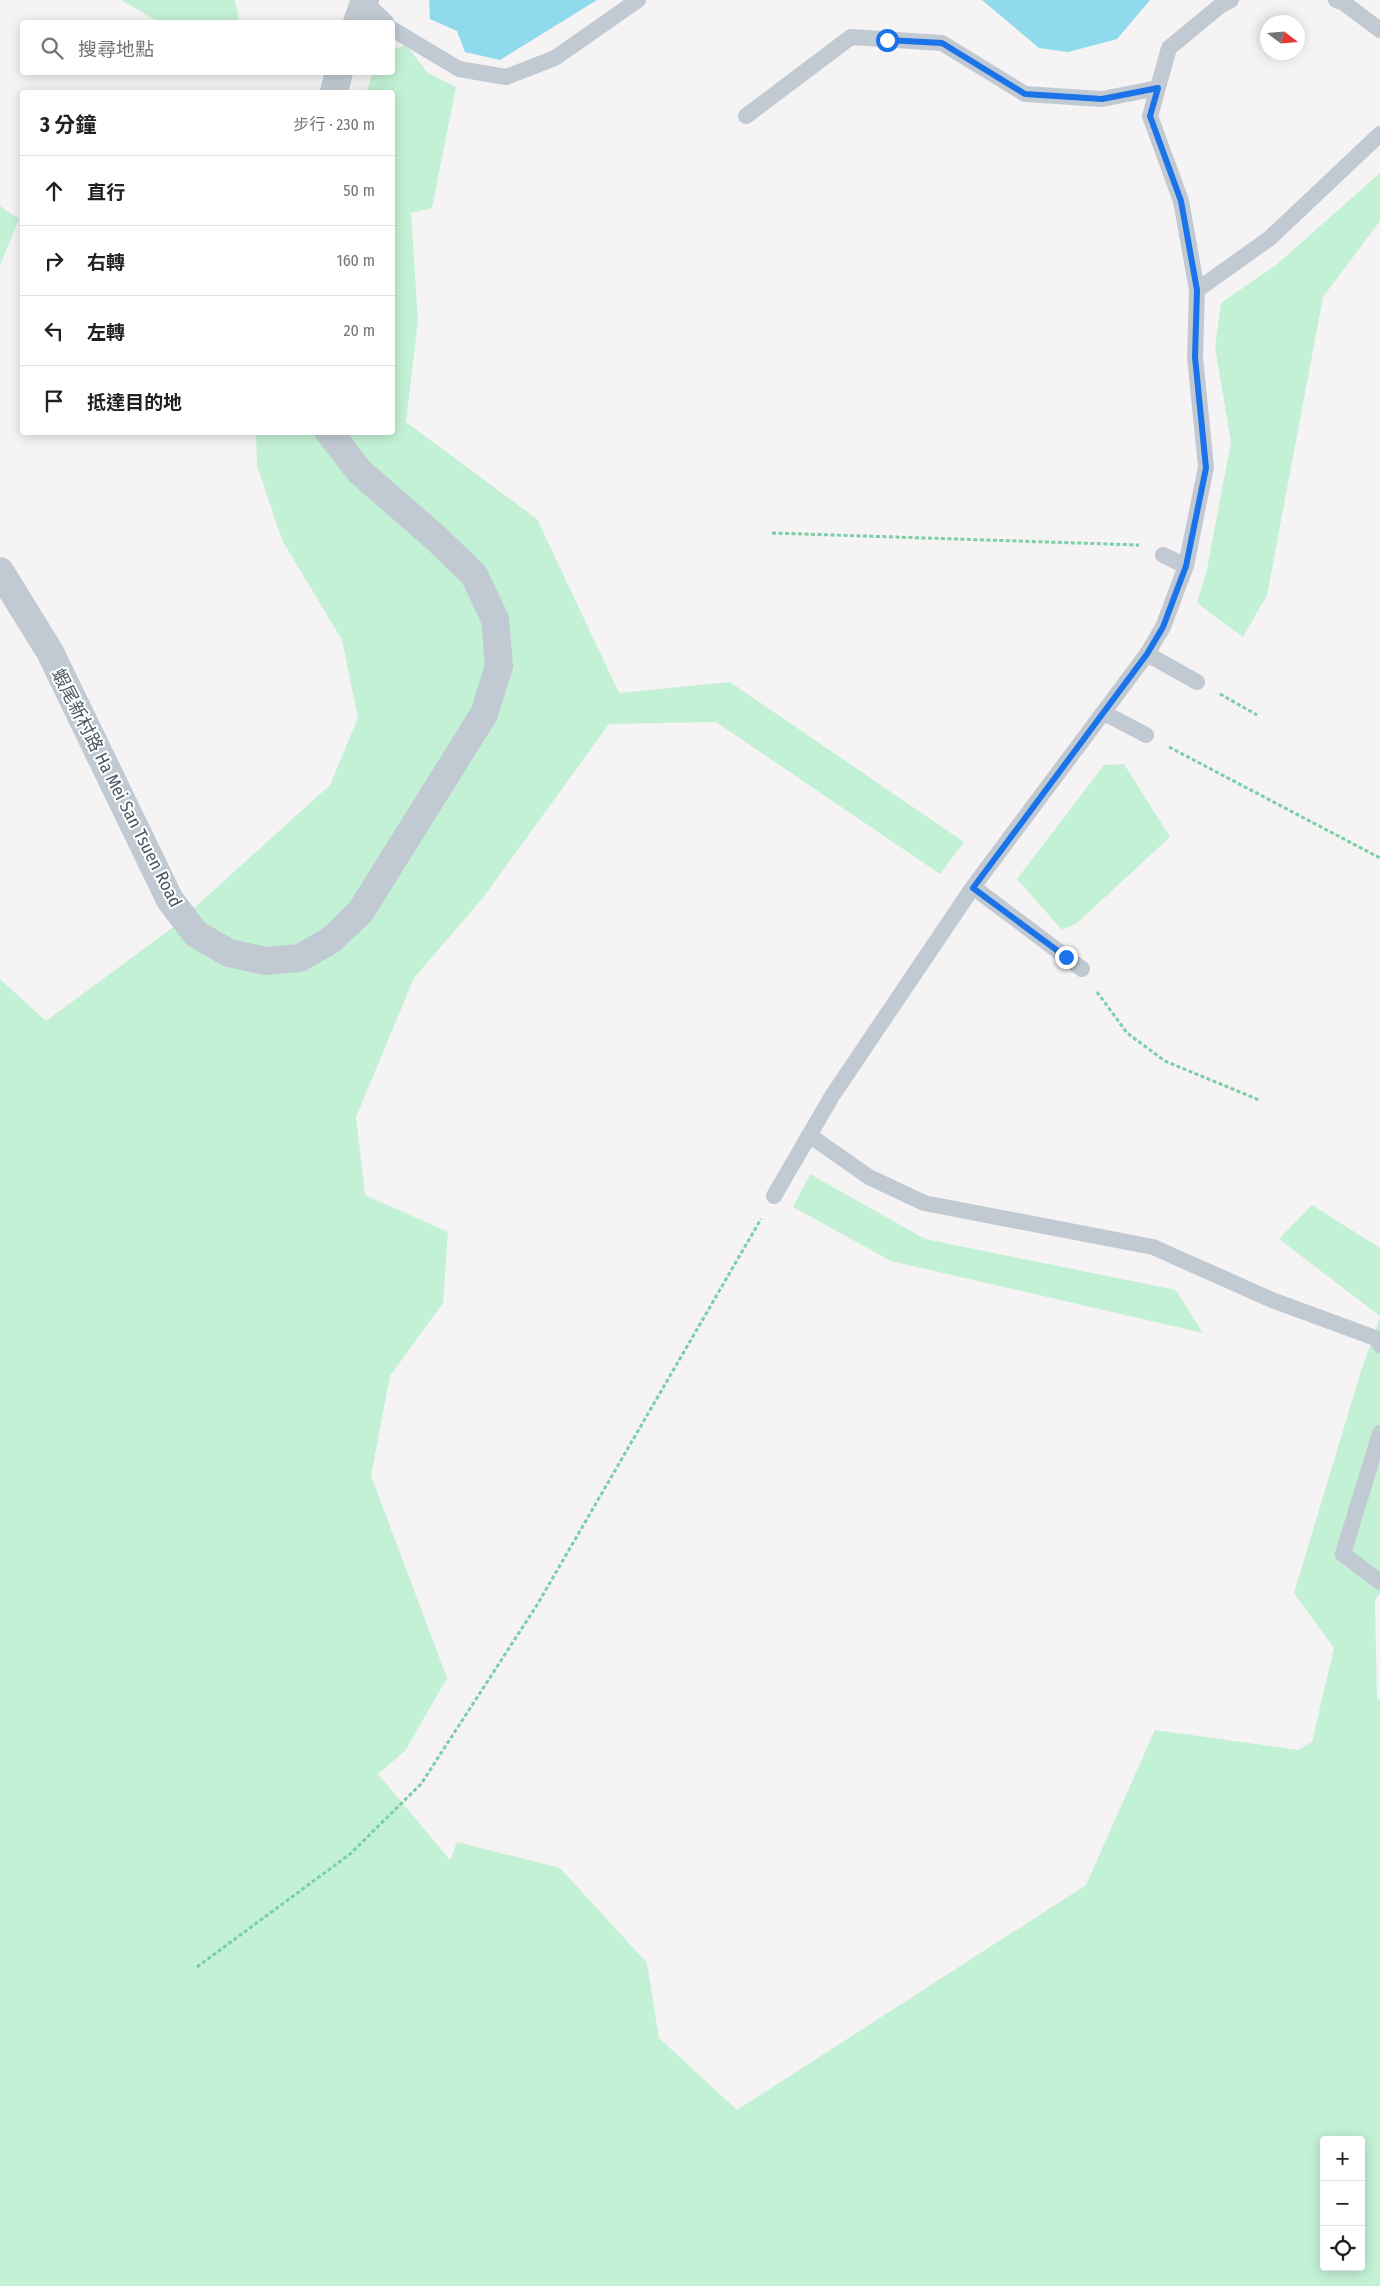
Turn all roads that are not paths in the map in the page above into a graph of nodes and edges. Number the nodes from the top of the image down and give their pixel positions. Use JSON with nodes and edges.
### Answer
{"nodes":[{"id":1,"x":638,"y":0,"type":"edge"},
{"id":2,"x":1231,"y":0,"type":"edge"},
{"id":3,"x":1336,"y":0,"type":"edge"},
{"id":4,"x":363,"y":6,"type":"edge"},
{"id":5,"x":383,"y":20,"type":"edge"},
{"id":6,"x":1380,"y":30,"type":"edge"},
{"id":7,"x":395,"y":31,"type":"edge"},
{"id":8,"x":338,"y":75,"type":"edge"},
{"id":9,"x":1158,"y":88,"type":"junction"},
{"id":10,"x":334,"y":90,"type":"edge"},
{"id":11,"x":746,"y":116,"type":"dead end"},
{"id":12,"x":1380,"y":134,"type":"edge"},
{"id":13,"x":1197,"y":290,"type":"junction"},
{"id":14,"x":331,"y":435,"type":"edge"},
{"id":15,"x":1163,"y":555,"type":"road end"},
{"id":16,"x":1186,"y":566,"type":"junction"},
{"id":17,"x":0,"y":571,"type":"edge"},
{"id":18,"x":1147,"y":654,"type":"junction"},
{"id":19,"x":1197,"y":682,"type":"road end"},
{"id":20,"x":1104,"y":713,"type":"junction"},
{"id":21,"x":1146,"y":735,"type":"road end"},
{"id":22,"x":973,"y":888,"type":"junction"},
{"id":23,"x":1082,"y":969,"type":"road end"},
{"id":24,"x":809,"y":1134,"type":"junction"},
{"id":25,"x":774,"y":1196,"type":"road end"},
{"id":26,"x":1380,"y":1345,"type":"edge"},
{"id":27,"x":1380,"y":1433,"type":"edge"},
{"id":28,"x":1380,"y":1582,"type":"edge"}],
"edges":[{"from":1,"to":7,"type":"lane"},
{"from":2,"to":9,"type":"lane"},
{"from":3,"to":6,"type":"lane"},
{"from":4,"to":5,"type":"lane"},
{"from":8,"to":10,"type":"street"},
{"from":9,"to":11,"type":"lane"},
{"from":9,"to":13,"type":"lane"},
{"from":12,"to":13,"type":"lane"},
{"from":13,"to":16,"type":"lane"},
{"from":14,"to":17,"type":"street","name":"蝦尾新村路 Ha Mei San Tsuen Road"},
{"from":15,"to":16,"type":"lane"},
{"from":16,"to":18,"type":"lane"},
{"from":18,"to":19,"type":"lane"},
{"from":18,"to":20,"type":"lane"},
{"from":20,"to":21,"type":"lane"},
{"from":20,"to":22,"type":"lane"},
{"from":22,"to":23,"type":"lane"},
{"from":22,"to":24,"type":"lane"},
{"from":24,"to":25,"type":"lane"},
{"from":24,"to":26,"type":"lane"},
{"from":27,"to":28,"type":"lane"}]}
